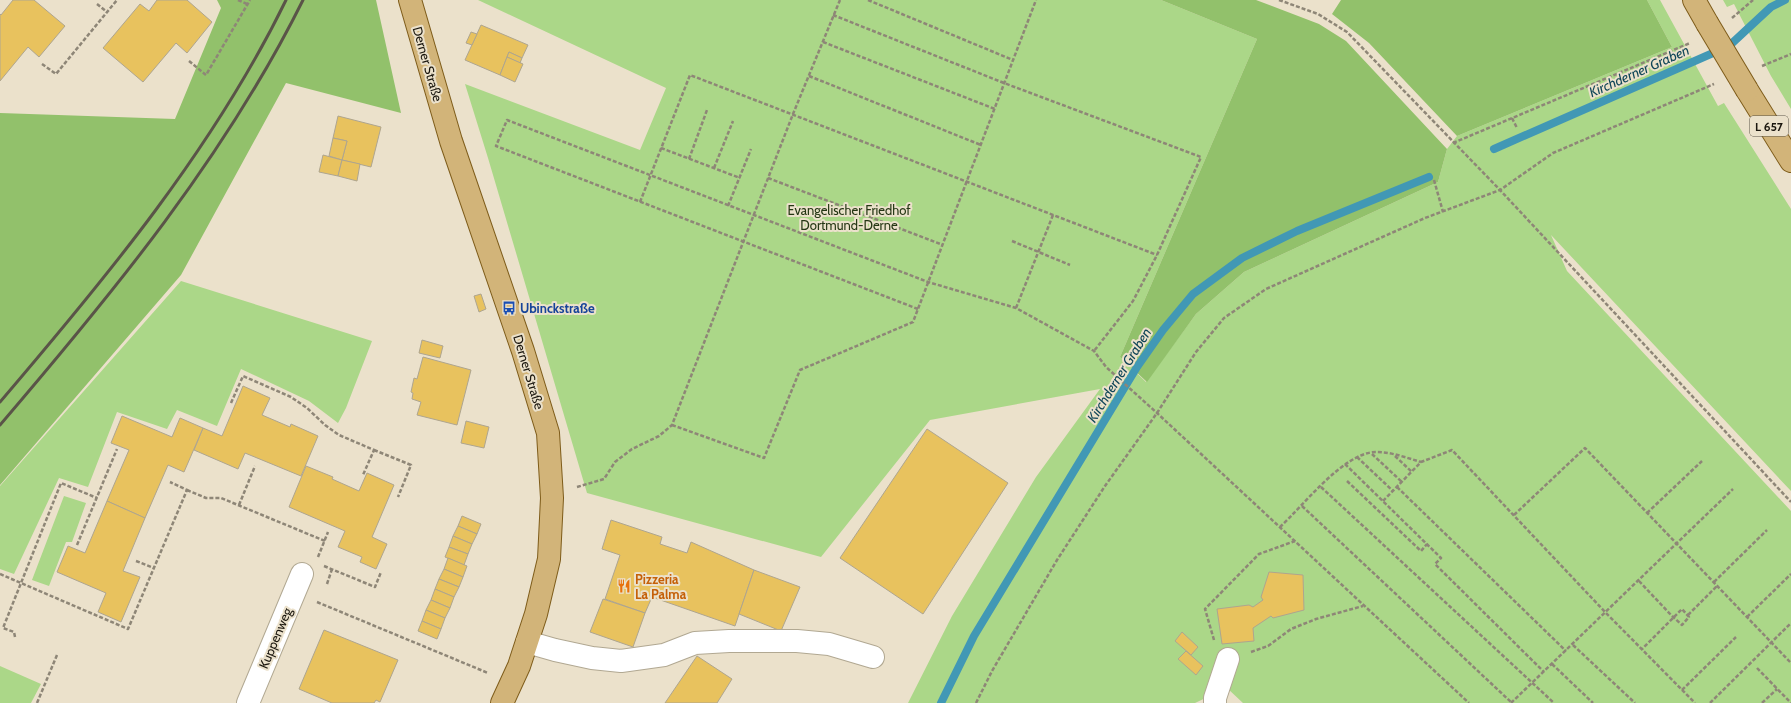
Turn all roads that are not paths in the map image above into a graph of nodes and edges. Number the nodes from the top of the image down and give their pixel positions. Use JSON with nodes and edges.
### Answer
{"nodes":[{"id":1,"x":410,"y":0,"type":"edge"},
{"id":2,"x":1694,"y":0,"type":"edge"},
{"id":3,"x":1791,"y":161,"type":"edge"},
{"id":4,"x":304,"y":576,"type":"road end"},
{"id":5,"x":527,"y":642,"type":"junction"},
{"id":6,"x":872,"y":657,"type":"dead end"},
{"id":7,"x":1228,"y":659,"type":"road end"},
{"id":8,"x":248,"y":703,"type":"edge"},
{"id":9,"x":502,"y":703,"type":"edge"},
{"id":10,"x":1215,"y":703,"type":"edge"}],
"edges":[{"from":1,"to":5,"type":"main road","name":"Derner Straße"},
{"from":2,"to":3,"type":"main road","number":"L 657","bridge":true},
{"from":4,"to":8,"type":"street","name":"Kuppenweg"},
{"from":5,"to":6,"type":"street"},
{"from":5,"to":9,"type":"main road","name":"Derner Straße"},
{"from":7,"to":10,"type":"street"}]}
